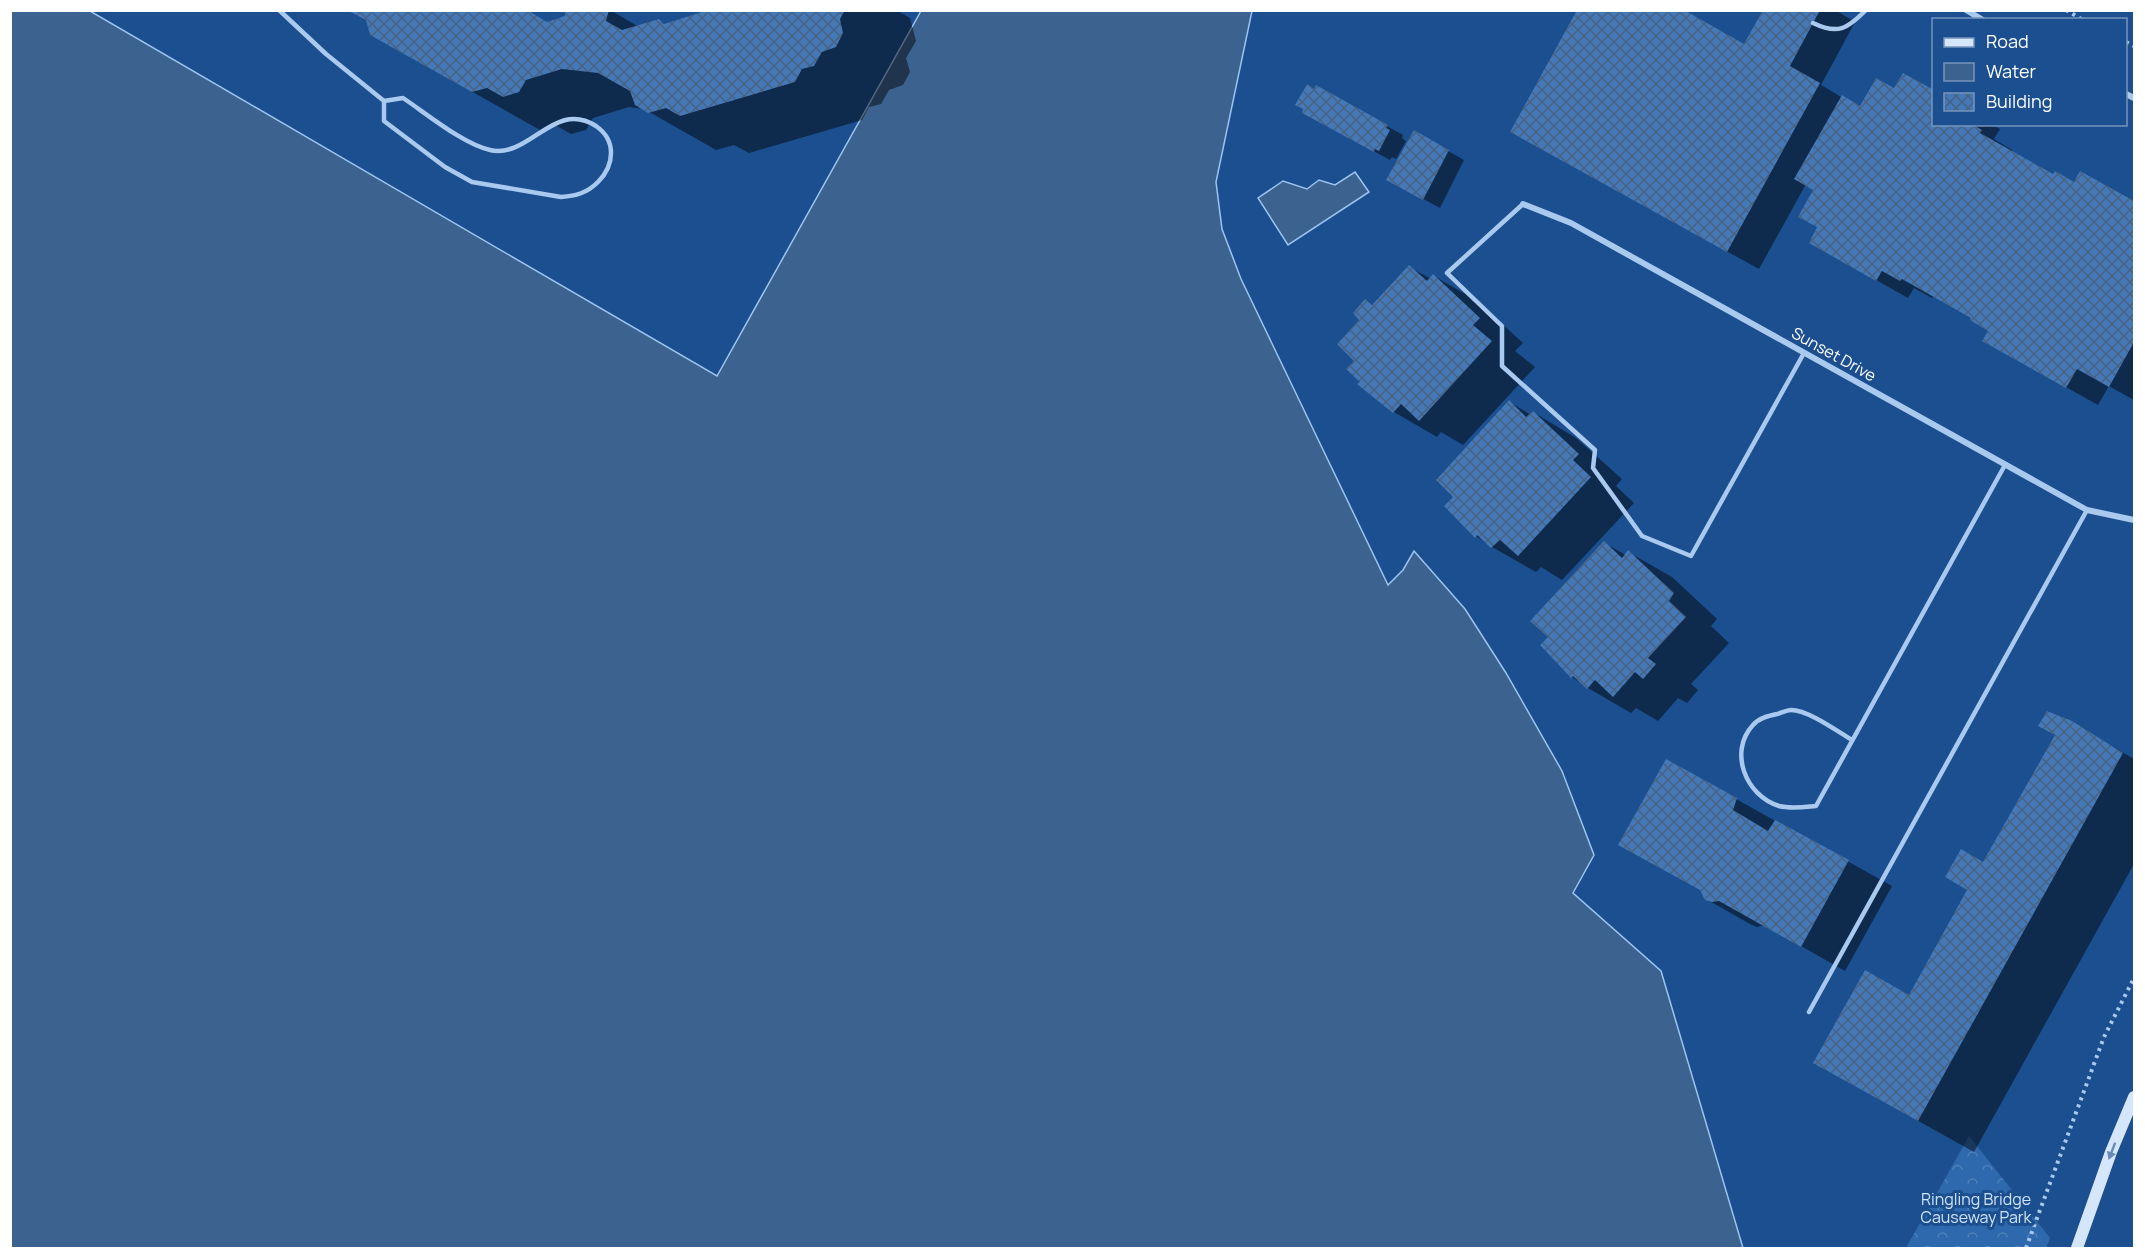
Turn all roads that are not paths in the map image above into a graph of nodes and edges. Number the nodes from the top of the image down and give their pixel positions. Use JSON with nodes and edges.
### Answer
{"nodes":[{"id":1,"x":279,"y":10,"type":"edge"},
{"id":2,"x":1866,"y":10,"type":"edge"},
{"id":3,"x":1966,"y":10,"type":"edge"},
{"id":4,"x":1980,"y":18,"type":"edge"},
{"id":5,"x":1813,"y":23,"type":"dead end"},
{"id":6,"x":384,"y":101,"type":"junction"},
{"id":7,"x":1523,"y":204,"type":"joint"},
{"id":8,"x":1804,"y":352,"type":"junction"},
{"id":9,"x":2005,"y":465,"type":"junction"},
{"id":10,"x":2086,"y":510,"type":"junction"},
{"id":11,"x":2134,"y":520,"type":"edge"},
{"id":12,"x":1852,"y":740,"type":"junction"},
{"id":13,"x":1809,"y":1012,"type":"dead end"},
{"id":14,"x":2134,"y":1097,"type":"edge"},
{"id":15,"x":2076,"y":1248,"type":"edge"}],
"edges":[{"from":1,"to":6,"type":"lane"},
{"from":2,"to":5,"type":"lane"},
{"from":3,"to":4,"type":"street"},
{"from":6,"to":6,"type":"lane"},
{"from":7,"to":8,"type":"street","name":"Sunset Drive"},
{"from":7,"to":8,"type":"lane"},
{"from":8,"to":9,"type":"street","name":"Sunset Drive"},
{"from":9,"to":10,"type":"street","name":"Sunset Drive"},
{"from":9,"to":12,"type":"lane"},
{"from":10,"to":11,"type":"street","name":"Sunset Drive"},
{"from":10,"to":13,"type":"lane"},
{"from":12,"to":12,"type":"lane"},
{"from":14,"to":15,"type":"main road","one_way":true}]}
